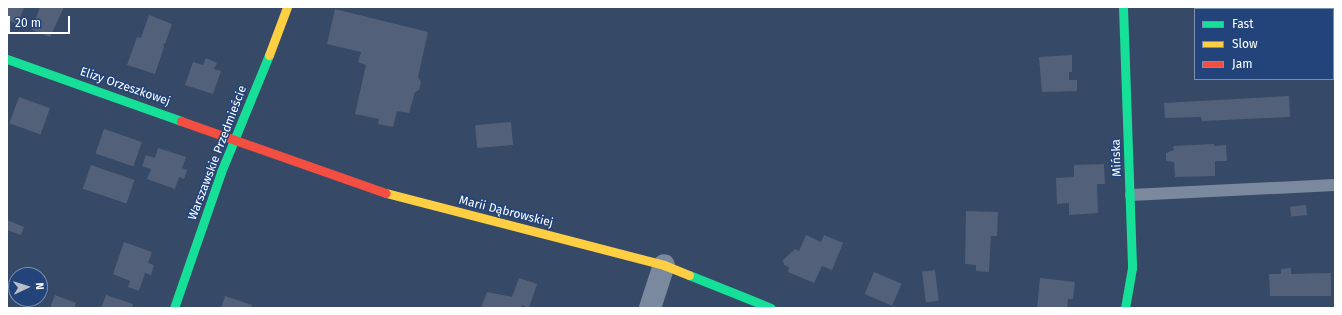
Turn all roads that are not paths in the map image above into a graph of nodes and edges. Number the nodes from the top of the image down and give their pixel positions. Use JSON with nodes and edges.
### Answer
{"nodes":[{"id":1,"x":287,"y":7,"type":"edge"},
{"id":2,"x":1123,"y":7,"type":"edge"},
{"id":3,"x":7,"y":59,"type":"edge"},
{"id":4,"x":234,"y":139,"type":"junction"},
{"id":5,"x":1335,"y":185,"type":"edge"},
{"id":6,"x":1131,"y":195,"type":"junction"},
{"id":7,"x":664,"y":265,"type":"junction"},
{"id":8,"x":174,"y":308,"type":"edge"},
{"id":9,"x":650,"y":308,"type":"edge"},
{"id":10,"x":771,"y":308,"type":"edge"},
{"id":11,"x":1125,"y":308,"type":"edge"}],
"edges":[{"from":1,"to":4,"type":"street","name":"Warszawskie Przedmieście"},
{"from":2,"to":6,"type":"street","name":"Mińska"},
{"from":3,"to":4,"type":"street","name":"Elizy Orzeszkowej"},
{"from":4,"to":7,"type":"street","name":"Marii Dąbrowskiej"},
{"from":4,"to":8,"type":"street","name":"Warszawskie Przedmieście"},
{"from":5,"to":6,"type":"lane"},
{"from":6,"to":11,"type":"street","name":"Mińska"},
{"from":7,"to":9,"type":"street"},
{"from":7,"to":10,"type":"street","name":"Marii Dąbrowskiej"}]}
